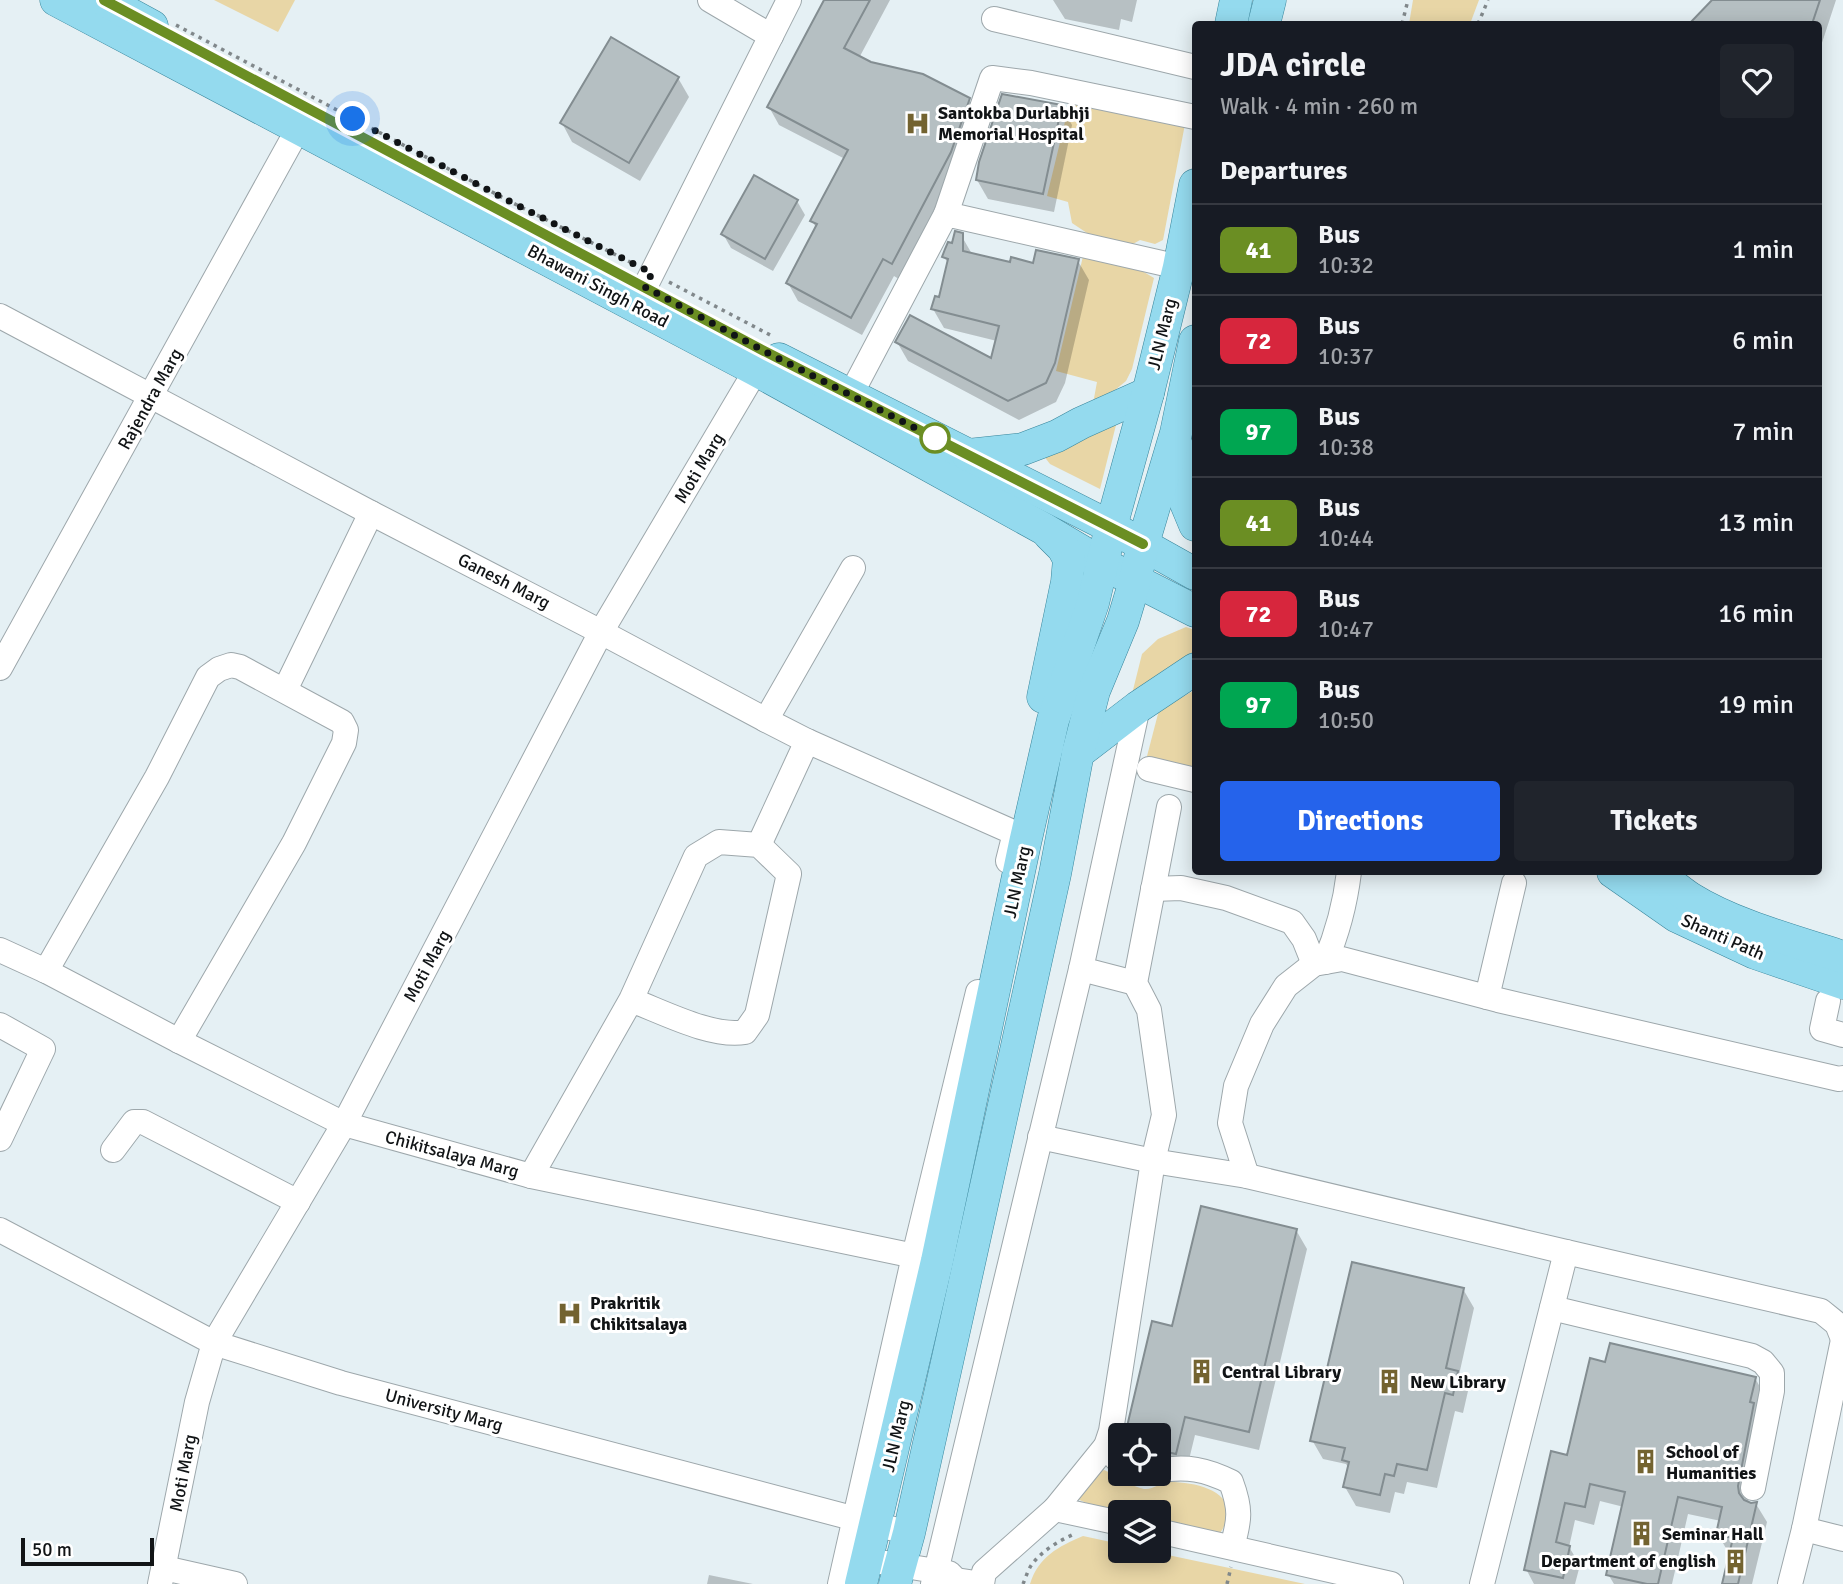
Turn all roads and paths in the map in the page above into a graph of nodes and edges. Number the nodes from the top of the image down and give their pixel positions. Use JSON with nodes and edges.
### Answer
{"nodes":[{"id":1,"x":56,"y":0,"type":"edge"},
{"id":2,"x":104,"y":0,"type":"edge"},
{"id":3,"x":710,"y":0,"type":"edge"},
{"id":4,"x":789,"y":0,"type":"edge"},
{"id":5,"x":1236,"y":0,"type":"edge"},
{"id":6,"x":1270,"y":0,"type":"edge"},
{"id":7,"x":1408,"y":0,"type":"edge"},
{"id":8,"x":1488,"y":0,"type":"edge"},
{"id":9,"x":993,"y":19,"type":"dead end"},
{"id":10,"x":1232,"y":21,"type":"edge"},
{"id":11,"x":1265,"y":21,"type":"edge"},
{"id":12,"x":1403,"y":21,"type":"edge"},
{"id":13,"x":1479,"y":21,"type":"edge"},
{"id":14,"x":174,"y":24,"type":"dead end"},
{"id":15,"x":771,"y":36,"type":"junction"},
{"id":16,"x":1192,"y":66,"type":"edge"},
{"id":17,"x":1192,"y":116,"type":"edge"},
{"id":18,"x":298,"y":129,"type":"junction"},
{"id":19,"x":1192,"y":201,"type":"edge"},
{"id":20,"x":946,"y":214,"type":"junction"},
{"id":21,"x":1179,"y":267,"type":"junction"},
{"id":22,"x":649,"y":280,"type":"junction"},
{"id":23,"x":0,"y":316,"type":"edge"},
{"id":24,"x":779,"y":339,"type":"dead end"},
{"id":25,"x":1192,"y":355,"type":"edge"},
{"id":26,"x":756,"y":370,"type":"junction"},
{"id":27,"x":1148,"y":393,"type":"junction"},
{"id":28,"x":152,"y":396,"type":"junction"},
{"id":29,"x":850,"y":396,"type":"junction"},
{"id":30,"x":1175,"y":434,"type":"junction"},
{"id":31,"x":968,"y":455,"type":"junction"},
{"id":32,"x":371,"y":513,"type":"junction"},
{"id":33,"x":1192,"y":518,"type":"edge"},
{"id":34,"x":1111,"y":527,"type":"junction"},
{"id":35,"x":1044,"y":528,"type":"junction"},
{"id":36,"x":1143,"y":544,"type":"junction"},
{"id":37,"x":1103,"y":564,"type":"junction"},
{"id":38,"x":853,"y":568,"type":"dead end"},
{"id":39,"x":1192,"y":572,"type":"edge"},
{"id":40,"x":1135,"y":581,"type":"junction"},
{"id":41,"x":1192,"y":610,"type":"edge"},
{"id":42,"x":601,"y":632,"type":"junction"},
{"id":43,"x":0,"y":668,"type":"edge"},
{"id":44,"x":1192,"y":671,"type":"edge"},
{"id":45,"x":285,"y":690,"type":"junction"},
{"id":46,"x":1138,"y":707,"type":"junction"},
{"id":47,"x":766,"y":720,"type":"junction"},
{"id":48,"x":807,"y":741,"type":"junction"},
{"id":49,"x":1078,"y":753,"type":"junction"},
{"id":50,"x":1149,"y":769,"type":"dead end"},
{"id":51,"x":1192,"y":779,"type":"edge"},
{"id":52,"x":1169,"y":807,"type":"dead end"},
{"id":53,"x":1020,"y":838,"type":"junction"},
{"id":54,"x":759,"y":845,"type":"junction"},
{"id":55,"x":1349,"y":875,"type":"edge"},
{"id":56,"x":1618,"y":875,"type":"edge"},
{"id":57,"x":1659,"y":875,"type":"edge"},
{"id":58,"x":1514,"y":883,"type":"dead end"},
{"id":59,"x":1153,"y":889,"type":"junction"},
{"id":60,"x":0,"y":950,"type":"edge"},
{"id":61,"x":1843,"y":957,"type":"edge"},
{"id":62,"x":1319,"y":963,"type":"junction"},
{"id":63,"x":1080,"y":969,"type":"junction"},
{"id":64,"x":46,"y":971,"type":"junction"},
{"id":65,"x":1135,"y":983,"type":"junction"},
{"id":66,"x":1835,"y":992,"type":"edge"},
{"id":67,"x":1487,"y":997,"type":"junction"},
{"id":68,"x":631,"y":999,"type":"junction"},
{"id":69,"x":0,"y":1025,"type":"edge"},
{"id":70,"x":1843,"y":1035,"type":"edge"},
{"id":71,"x":178,"y":1041,"type":"junction"},
{"id":72,"x":1843,"y":1078,"type":"edge"},
{"id":73,"x":344,"y":1124,"type":"junction"},
{"id":74,"x":1040,"y":1137,"type":"junction"},
{"id":75,"x":0,"y":1139,"type":"edge"},
{"id":76,"x":113,"y":1150,"type":"dead end"},
{"id":77,"x":1153,"y":1161,"type":"junction"},
{"id":78,"x":531,"y":1176,"type":"junction"},
{"id":79,"x":1247,"y":1176,"type":"junction"},
{"id":80,"x":298,"y":1202,"type":"junction"},
{"id":81,"x":0,"y":1230,"type":"edge"},
{"id":82,"x":1566,"y":1252,"type":"junction"},
{"id":83,"x":926,"y":1259,"type":"junction"},
{"id":84,"x":1552,"y":1308,"type":"junction"},
{"id":85,"x":1843,"y":1339,"type":"edge"},
{"id":86,"x":214,"y":1343,"type":"junction"},
{"id":87,"x":1112,"y":1423,"type":"edge"},
{"id":88,"x":1108,"y":1460,"type":"edge"},
{"id":89,"x":1171,"y":1469,"type":"edge"},
{"id":90,"x":1753,"y":1488,"type":"dead end"},
{"id":91,"x":1055,"y":1509,"type":"junction"},
{"id":92,"x":1108,"y":1520,"type":"edge"},
{"id":93,"x":865,"y":1522,"type":"junction"},
{"id":94,"x":1804,"y":1529,"type":"junction"},
{"id":95,"x":1082,"y":1531,"type":"dead end"},
{"id":96,"x":909,"y":1533,"type":"junction"},
{"id":97,"x":1171,"y":1535,"type":"edge"},
{"id":98,"x":1843,"y":1539,"type":"edge"},
{"id":99,"x":1232,"y":1554,"type":"junction"},
{"id":100,"x":864,"y":1572,"type":"edge"},
{"id":101,"x":897,"y":1575,"type":"edge"},
{"id":102,"x":162,"y":1576,"type":"edge"},
{"id":103,"x":939,"y":1576,"type":"edge"},
{"id":104,"x":983,"y":1580,"type":"edge"},
{"id":105,"x":234,"y":1584,"type":"edge"},
{"id":106,"x":841,"y":1584,"type":"edge"},
{"id":107,"x":1023,"y":1584,"type":"edge"},
{"id":108,"x":1227,"y":1584,"type":"edge"},
{"id":109,"x":1391,"y":1584,"type":"edge"},
{"id":110,"x":1482,"y":1584,"type":"edge"},
{"id":111,"x":1790,"y":1584,"type":"edge"}],
"edges":[{"from":1,"to":18,"type":"main road","name":"Bhawani Singh Road"},
{"from":2,"to":22,"type":"main road","name":"Bhawani Singh Road"},
{"from":3,"to":15,"type":"street"},
{"from":4,"to":15,"type":"street"},
{"from":5,"to":10,"type":"main road"},
{"from":6,"to":11,"type":"main road"},
{"from":7,"to":12,"type":"path"},
{"from":8,"to":13,"type":"path"},
{"from":9,"to":16,"type":"street"},
{"from":14,"to":22,"type":"path"},
{"from":15,"to":22,"type":"street"},
{"from":17,"to":20,"type":"street"},
{"from":18,"to":26,"type":"main road","name":"Bhawani Singh Road"},
{"from":18,"to":28,"type":"street","name":"Rajendra Marg"},
{"from":19,"to":21,"type":"main road","name":"JLN Marg"},
{"from":20,"to":21,"type":"street"},
{"from":20,"to":29,"type":"street"},
{"from":21,"to":27,"type":"main road","name":"JLN Marg"},
{"from":22,"to":24,"type":"path"},
{"from":22,"to":29,"type":"main road","name":"Bhawani Singh Road"},
{"from":23,"to":28,"type":"street","name":"Ganesh Marg"},
{"from":25,"to":30,"type":"main road","name":"JLN Marg"},
{"from":26,"to":35,"type":"main road","name":"Bhawani Singh Road"},
{"from":26,"to":42,"type":"street","name":"Moti Marg"},
{"from":27,"to":31,"type":"main road"},
{"from":27,"to":34,"type":"main road","name":"JLN Marg"},
{"from":28,"to":32,"type":"street","name":"Ganesh Marg"},
{"from":28,"to":43,"type":"street","name":"Rajendra Marg"},
{"from":29,"to":31,"type":"main road","name":"Bhawani Singh Road"},
{"from":30,"to":33,"type":"main road"},
{"from":30,"to":36,"type":"main road","name":"JLN Marg"},
{"from":31,"to":34,"type":"main road","name":"Bhawani Singh Road"},
{"from":32,"to":42,"type":"street","name":"Ganesh Marg"},
{"from":32,"to":45,"type":"street"},
{"from":34,"to":36,"type":"main road","name":"Bhawani Singh Road"},
{"from":34,"to":37,"type":"main road","name":"JLN Marg"},
{"from":35,"to":37,"type":"main road","name":"Bhawani Singh Road"},
{"from":35,"to":53,"type":"main road"},
{"from":36,"to":39,"type":"main road","name":"Bhawani Singh Road"},
{"from":36,"to":40,"type":"main road","name":"JLN Marg"},
{"from":37,"to":40,"type":"main road","name":"Bhawani Singh Road"},
{"from":37,"to":53,"type":"main road","name":"JLN Marg"},
{"from":38,"to":47,"type":"street"},
{"from":40,"to":41,"type":"main road"},
{"from":40,"to":49,"type":"main road","name":"JLN Marg"},
{"from":42,"to":47,"type":"street","name":"Ganesh Marg"},
{"from":42,"to":73,"type":"street","name":"Moti Marg"},
{"from":44,"to":46,"type":"main road"},
{"from":45,"to":64,"type":"street"},
{"from":45,"to":71,"type":"street"},
{"from":46,"to":49,"type":"main road"},
{"from":46,"to":63,"type":"street"},
{"from":47,"to":48,"type":"street","name":"Ganesh Marg"},
{"from":48,"to":53,"type":"street","name":"Ganesh Marg"},
{"from":48,"to":54,"type":"street"},
{"from":49,"to":96,"type":"main road","name":"JLN Marg"},
{"from":50,"to":51,"type":"street"},
{"from":52,"to":59,"type":"street"},
{"from":53,"to":83,"type":"main road","name":"JLN Marg"},
{"from":54,"to":68,"type":"street"},
{"from":54,"to":68,"type":"street"},
{"from":55,"to":62,"type":"street"},
{"from":56,"to":66,"type":"main road","name":"Shanti Path"},
{"from":57,"to":61,"type":"main road"},
{"from":58,"to":67,"type":"street"},
{"from":59,"to":62,"type":"street"},
{"from":59,"to":65,"type":"street"},
{"from":60,"to":64,"type":"street","name":"Chikitsalaya Marg"},
{"from":62,"to":67,"type":"street"},
{"from":62,"to":79,"type":"street"},
{"from":63,"to":65,"type":"street"},
{"from":63,"to":74,"type":"street"},
{"from":64,"to":71,"type":"street","name":"Chikitsalaya Marg"},
{"from":65,"to":77,"type":"street"},
{"from":66,"to":70,"type":"street"},
{"from":67,"to":72,"type":"street"},
{"from":68,"to":78,"type":"street"},
{"from":69,"to":75,"type":"street"},
{"from":71,"to":73,"type":"street","name":"Chikitsalaya Marg"},
{"from":73,"to":78,"type":"street","name":"Chikitsalaya Marg"},
{"from":73,"to":80,"type":"street","name":"Moti Marg"},
{"from":74,"to":77,"type":"street"},
{"from":74,"to":103,"type":"street"},
{"from":76,"to":80,"type":"street"},
{"from":77,"to":79,"type":"street"},
{"from":77,"to":87,"type":"street"},
{"from":78,"to":83,"type":"street","name":"Chikitsalaya Marg"},
{"from":79,"to":82,"type":"street"},
{"from":80,"to":86,"type":"street","name":"Moti Marg"},
{"from":81,"to":86,"type":"street","name":"University Marg"},
{"from":82,"to":84,"type":"street"},
{"from":82,"to":85,"type":"street"},
{"from":83,"to":93,"type":"main road","name":"JLN Marg"},
{"from":84,"to":90,"type":"street"},
{"from":84,"to":110,"type":"street"},
{"from":85,"to":94,"type":"street"},
{"from":86,"to":93,"type":"street","name":"University Marg"},
{"from":86,"to":102,"type":"street","name":"Moti Marg"},
{"from":88,"to":91,"type":"street"},
{"from":89,"to":99,"type":"street"},
{"from":91,"to":92,"type":"street"},
{"from":91,"to":104,"type":"street"},
{"from":93,"to":96,"type":"street","name":"University Marg"},
{"from":93,"to":100,"type":"main road","name":"JLN Marg"},
{"from":93,"to":106,"type":"street"},
{"from":94,"to":98,"type":"street"},
{"from":94,"to":111,"type":"street"},
{"from":95,"to":107,"type":"path"},
{"from":96,"to":101,"type":"main road","name":"JLN Marg"},
{"from":97,"to":99,"type":"street"},
{"from":99,"to":108,"type":"path"},
{"from":99,"to":109,"type":"street"},
{"from":100,"to":101,"type":"street"},
{"from":101,"to":103,"type":"street"},
{"from":102,"to":105,"type":"street"},
{"from":103,"to":104,"type":"street"}]}
